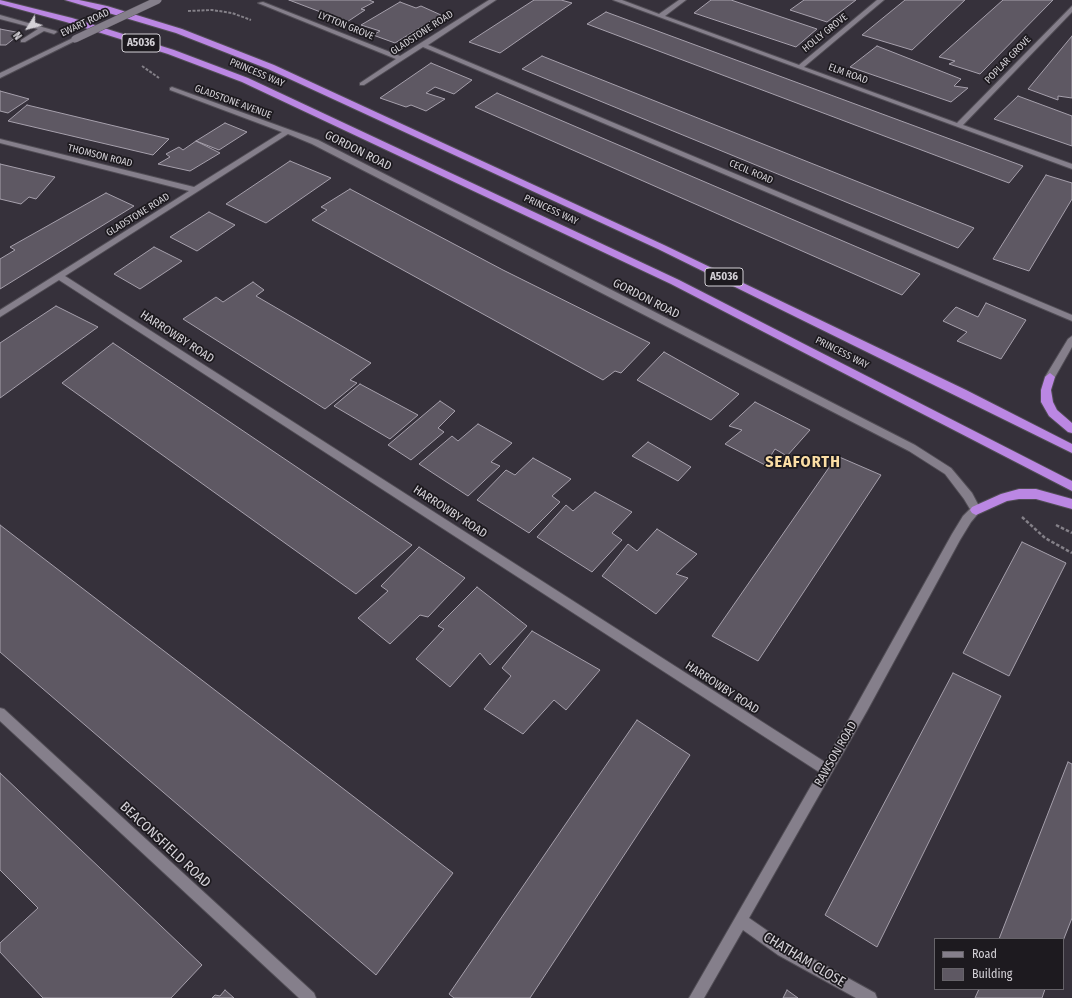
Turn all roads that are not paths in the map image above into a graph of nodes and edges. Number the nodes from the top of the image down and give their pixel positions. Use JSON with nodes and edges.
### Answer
{"nodes":[{"id":1,"x":69,"y":0,"type":"edge"},
{"id":2,"x":158,"y":0,"type":"edge"},
{"id":3,"x":494,"y":0,"type":"edge"},
{"id":4,"x":616,"y":0,"type":"edge"},
{"id":5,"x":683,"y":0,"type":"edge"},
{"id":6,"x":881,"y":0,"type":"edge"},
{"id":7,"x":0,"y":2,"type":"edge"},
{"id":8,"x":261,"y":3,"type":"dead end"},
{"id":9,"x":1072,"y":8,"type":"edge"},
{"id":10,"x":0,"y":16,"type":"edge"},
{"id":11,"x":660,"y":16,"type":"junction"},
{"id":12,"x":43,"y":29,"type":"junction"},
{"id":13,"x":54,"y":32,"type":"dead end"},
{"id":14,"x":23,"y":41,"type":"dead end"},
{"id":15,"x":422,"y":45,"type":"junction"},
{"id":16,"x":401,"y":59,"type":"junction"},
{"id":17,"x":800,"y":67,"type":"junction"},
{"id":18,"x":0,"y":76,"type":"edge"},
{"id":19,"x":362,"y":84,"type":"dead end"},
{"id":20,"x":172,"y":89,"type":"dead end"},
{"id":21,"x":959,"y":125,"type":"junction"},
{"id":22,"x":287,"y":132,"type":"junction"},
{"id":23,"x":0,"y":141,"type":"edge"},
{"id":24,"x":1072,"y":167,"type":"edge"},
{"id":25,"x":196,"y":190,"type":"junction"},
{"id":26,"x":59,"y":276,"type":"junction"},
{"id":27,"x":0,"y":314,"type":"edge"},
{"id":28,"x":1072,"y":318,"type":"edge"},
{"id":29,"x":1072,"y":339,"type":"edge"},
{"id":30,"x":1050,"y":377,"type":"joint"},
{"id":31,"x":1072,"y":429,"type":"edge"},
{"id":32,"x":1072,"y":449,"type":"edge"},
{"id":33,"x":1072,"y":486,"type":"edge"},
{"id":34,"x":1072,"y":504,"type":"edge"},
{"id":35,"x":976,"y":510,"type":"junction"},
{"id":36,"x":0,"y":714,"type":"edge"},
{"id":37,"x":827,"y":770,"type":"junction"},
{"id":38,"x":740,"y":920,"type":"junction"},
{"id":39,"x":309,"y":998,"type":"edge"},
{"id":40,"x":696,"y":998,"type":"edge"},
{"id":41,"x":870,"y":998,"type":"edge"}],
"edges":[{"from":1,"to":32,"type":"highway","name":"PRINCESS WAY","number":"A5036"},
{"from":2,"to":18,"type":"street","name":"EWART ROAD","bridge":true},
{"from":3,"to":15,"type":"street","name":"GLADSTONE ROAD"},
{"from":4,"to":11,"type":"street","name":"ELM ROAD"},
{"from":5,"to":11,"type":"street"},
{"from":6,"to":17,"type":"street","name":"HOLLY GROVE"},
{"from":7,"to":33,"type":"highway","name":"PRINCESS WAY","number":"A5036"},
{"from":8,"to":16,"type":"street","name":"LYTTON GROVE"},
{"from":9,"to":21,"type":"street","name":"POPLAR GROVE"},
{"from":10,"to":12,"type":"street"},
{"from":11,"to":17,"type":"street","name":"ELM ROAD"},
{"from":12,"to":13,"type":"street"},
{"from":12,"to":14,"type":"street"},
{"from":15,"to":16,"type":"street","name":"GLADSTONE ROAD"},
{"from":15,"to":28,"type":"street","name":"CECIL ROAD"},
{"from":16,"to":19,"type":"street","name":"GLADSTONE ROAD"},
{"from":17,"to":21,"type":"street","name":"ELM ROAD"},
{"from":20,"to":22,"type":"street","name":"GLADSTONE AVENUE"},
{"from":21,"to":24,"type":"street","name":"ELM ROAD"},
{"from":22,"to":25,"type":"street","name":"GLADSTONE ROAD"},
{"from":22,"to":35,"type":"street","name":"GORDON ROAD"},
{"from":23,"to":25,"type":"street","name":"THOMSON ROAD"},
{"from":25,"to":26,"type":"street","name":"GLADSTONE ROAD"},
{"from":26,"to":27,"type":"street","name":"GLADSTONE ROAD"},
{"from":26,"to":37,"type":"street","name":"HARROWBY ROAD"},
{"from":29,"to":30,"type":"street"},
{"from":30,"to":31,"type":"highway"},
{"from":34,"to":35,"type":"highway"},
{"from":35,"to":37,"type":"street","name":"RAWSON ROAD"},
{"from":36,"to":39,"type":"street","name":"BEACONSFIELD ROAD"},
{"from":37,"to":38,"type":"street","name":"RAWSON ROAD"},
{"from":38,"to":40,"type":"street","name":"RAWSON ROAD"},
{"from":38,"to":41,"type":"street","name":"CHATHAM CLOSE"}]}
